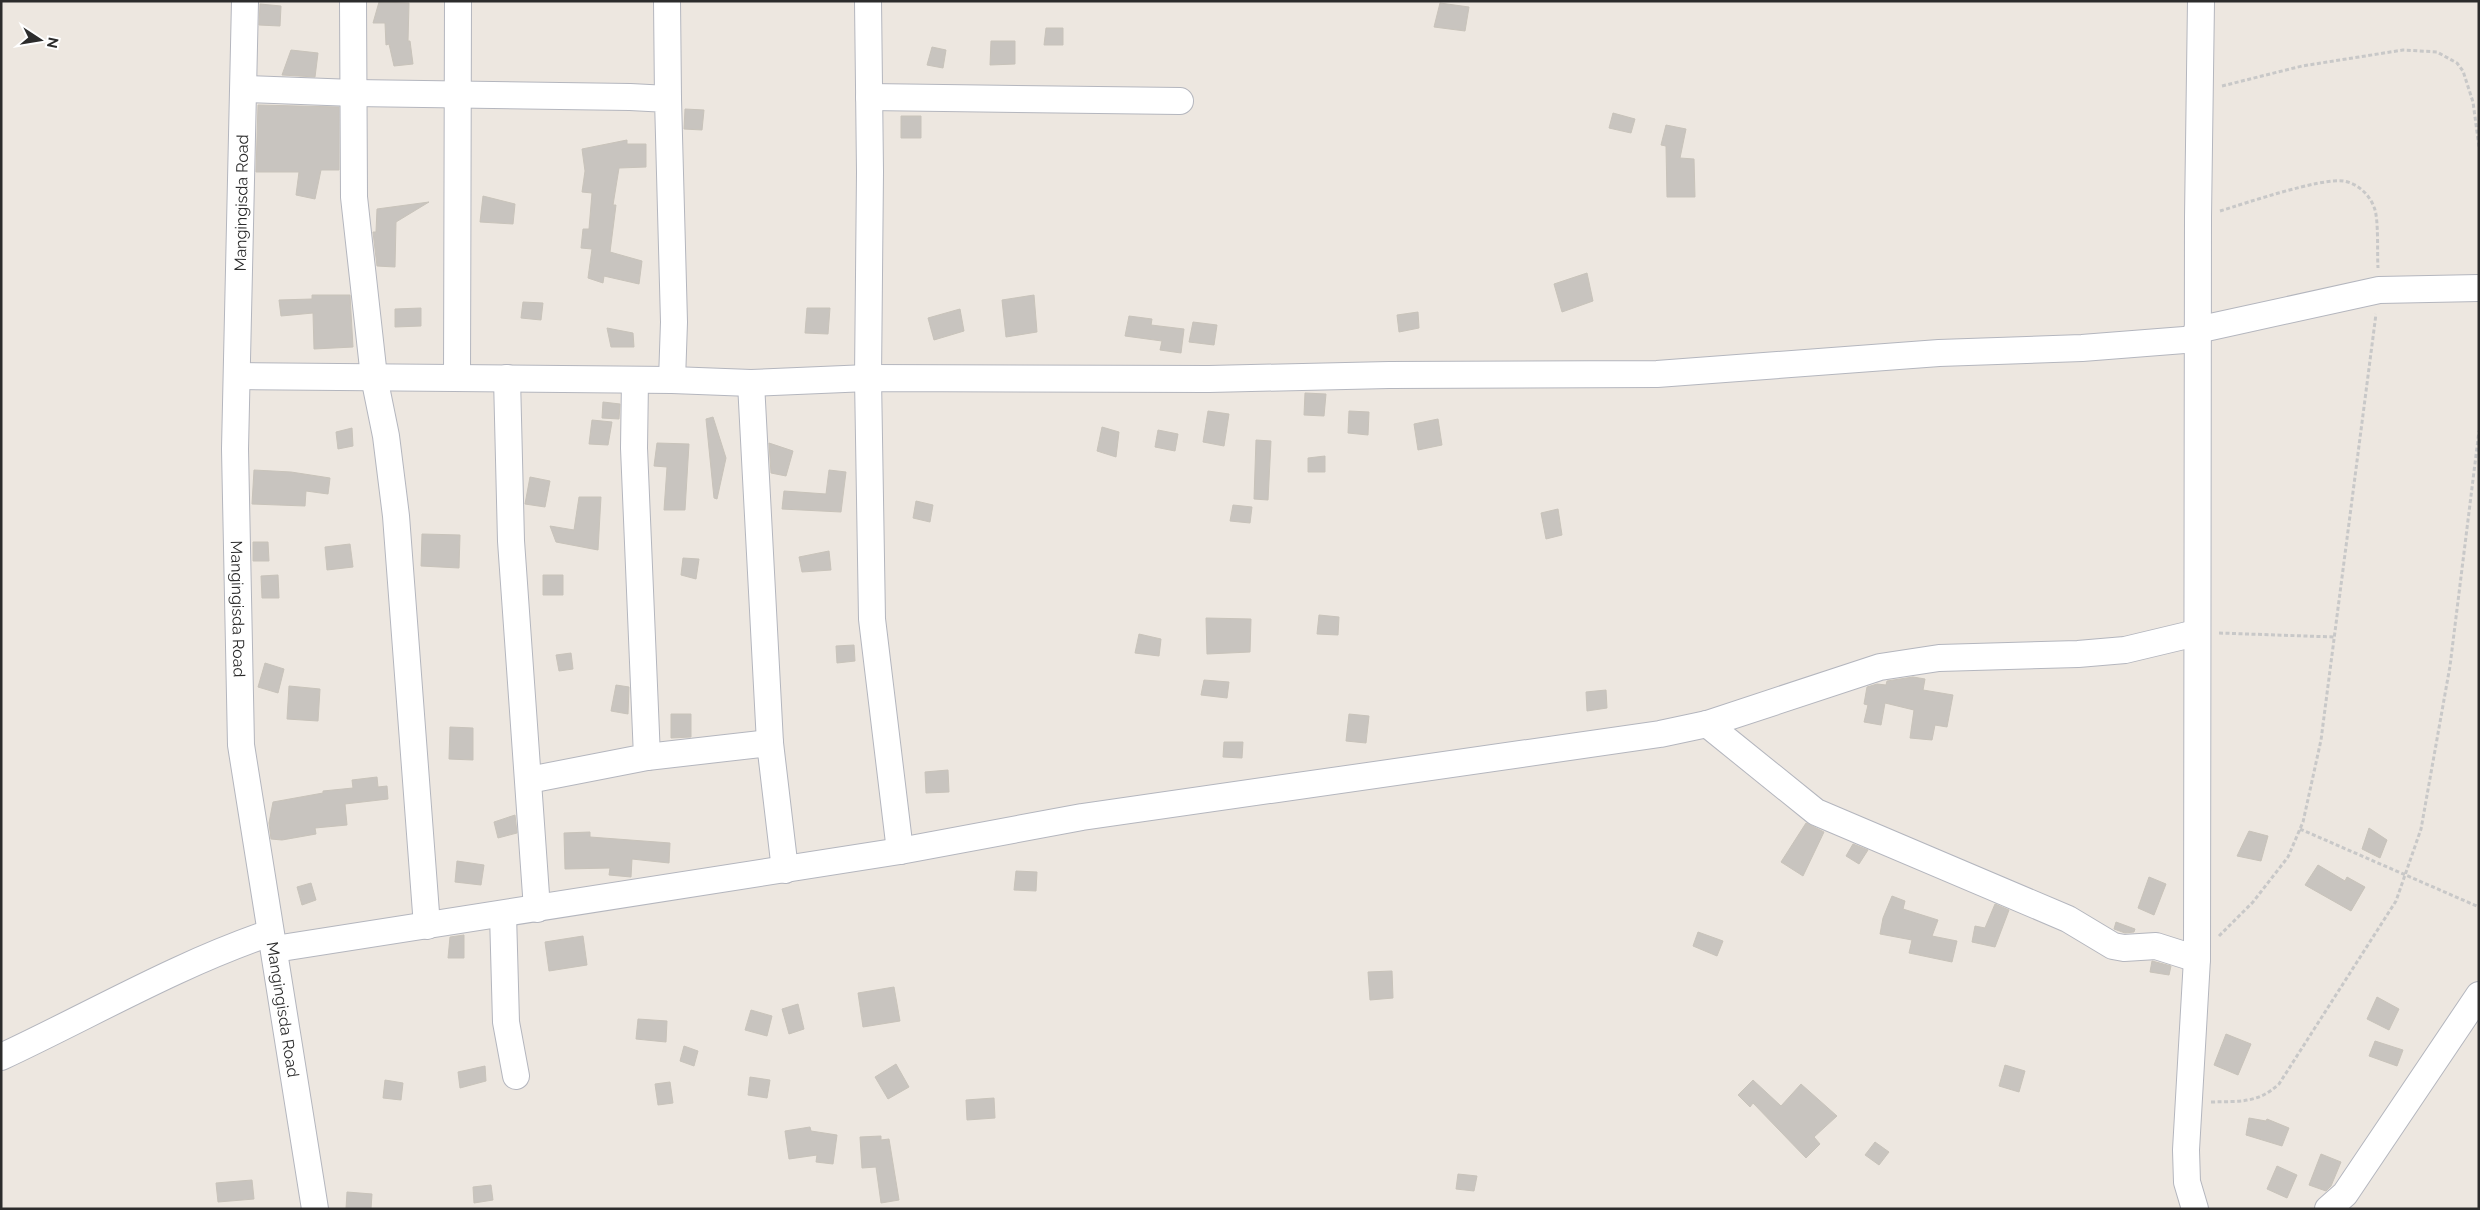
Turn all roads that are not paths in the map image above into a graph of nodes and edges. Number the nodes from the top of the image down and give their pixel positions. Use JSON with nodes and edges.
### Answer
{"nodes":[{"id":1,"x":245,"y":1,"type":"edge"},
{"id":2,"x":353,"y":1,"type":"edge"},
{"id":3,"x":458,"y":1,"type":"edge"},
{"id":4,"x":668,"y":1,"type":"edge"},
{"id":5,"x":868,"y":1,"type":"edge"},
{"id":6,"x":2201,"y":1,"type":"edge"},
{"id":7,"x":244,"y":89,"type":"junction"},
{"id":8,"x":354,"y":93,"type":"junction"},
{"id":9,"x":457,"y":96,"type":"junction"},
{"id":10,"x":869,"y":98,"type":"junction"},
{"id":11,"x":668,"y":99,"type":"junction"},
{"id":12,"x":1180,"y":101,"type":"dead end"},
{"id":13,"x":2479,"y":288,"type":"edge"},
{"id":14,"x":2197,"y":334,"type":"junction"},
{"id":15,"x":237,"y":376,"type":"junction"},
{"id":16,"x":374,"y":377,"type":"junction"},
{"id":17,"x":456,"y":378,"type":"junction"},
{"id":18,"x":507,"y":378,"type":"junction"},
{"id":19,"x":868,"y":378,"type":"junction"},
{"id":20,"x":635,"y":380,"type":"junction"},
{"id":21,"x":672,"y":380,"type":"junction"},
{"id":22,"x":751,"y":384,"type":"junction"},
{"id":23,"x":2196,"y":633,"type":"junction"},
{"id":24,"x":1707,"y":724,"type":"junction"},
{"id":25,"x":770,"y":743,"type":"junction"},
{"id":26,"x":647,"y":757,"type":"junction"},
{"id":27,"x":529,"y":780,"type":"junction"},
{"id":28,"x":900,"y":851,"type":"junction"},
{"id":29,"x":784,"y":870,"type":"junction"},
{"id":30,"x":538,"y":909,"type":"junction"},
{"id":31,"x":503,"y":914,"type":"junction"},
{"id":32,"x":428,"y":926,"type":"junction"},
{"id":33,"x":272,"y":941,"type":"junction"},
{"id":34,"x":2197,"y":959,"type":"junction"},
{"id":35,"x":2479,"y":995,"type":"edge"},
{"id":36,"x":1,"y":1057,"type":"edge"},
{"id":37,"x":516,"y":1076,"type":"dead end"},
{"id":38,"x":314,"y":1209,"type":"edge"},
{"id":39,"x":2195,"y":1209,"type":"edge"},
{"id":40,"x":2328,"y":1209,"type":"edge"}],
"edges":[{"from":1,"to":7,"type":"street","name":"Mangingisda Road"},
{"from":2,"to":8,"type":"street"},
{"from":3,"to":9,"type":"street"},
{"from":4,"to":11,"type":"street"},
{"from":5,"to":10,"type":"street"},
{"from":6,"to":14,"type":"street"},
{"from":7,"to":8,"type":"street"},
{"from":7,"to":15,"type":"street","name":"Mangingisda Road"},
{"from":8,"to":9,"type":"street"},
{"from":8,"to":16,"type":"street"},
{"from":9,"to":11,"type":"street"},
{"from":9,"to":17,"type":"street"},
{"from":10,"to":12,"type":"street"},
{"from":10,"to":19,"type":"street"},
{"from":11,"to":21,"type":"street"},
{"from":13,"to":14,"type":"street"},
{"from":14,"to":19,"type":"street"},
{"from":14,"to":23,"type":"street"},
{"from":15,"to":16,"type":"street"},
{"from":15,"to":33,"type":"street","name":"Mangingisda Road"},
{"from":16,"to":17,"type":"street"},
{"from":16,"to":32,"type":"street"},
{"from":17,"to":18,"type":"street"},
{"from":18,"to":20,"type":"street"},
{"from":18,"to":27,"type":"street"},
{"from":19,"to":22,"type":"street"},
{"from":19,"to":28,"type":"street"},
{"from":20,"to":21,"type":"street"},
{"from":20,"to":26,"type":"street"},
{"from":21,"to":22,"type":"street"},
{"from":22,"to":25,"type":"street"},
{"from":23,"to":24,"type":"street"},
{"from":23,"to":34,"type":"street"},
{"from":24,"to":28,"type":"street"},
{"from":24,"to":34,"type":"street"},
{"from":25,"to":26,"type":"street"},
{"from":25,"to":29,"type":"street"},
{"from":26,"to":27,"type":"street"},
{"from":27,"to":30,"type":"street"},
{"from":28,"to":29,"type":"street"},
{"from":29,"to":30,"type":"street"},
{"from":30,"to":31,"type":"street"},
{"from":31,"to":32,"type":"street"},
{"from":31,"to":37,"type":"street"},
{"from":32,"to":33,"type":"street"},
{"from":33,"to":36,"type":"street"},
{"from":33,"to":38,"type":"street","name":"Mangingisda Road"},
{"from":34,"to":39,"type":"street"},
{"from":35,"to":40,"type":"street"}]}
